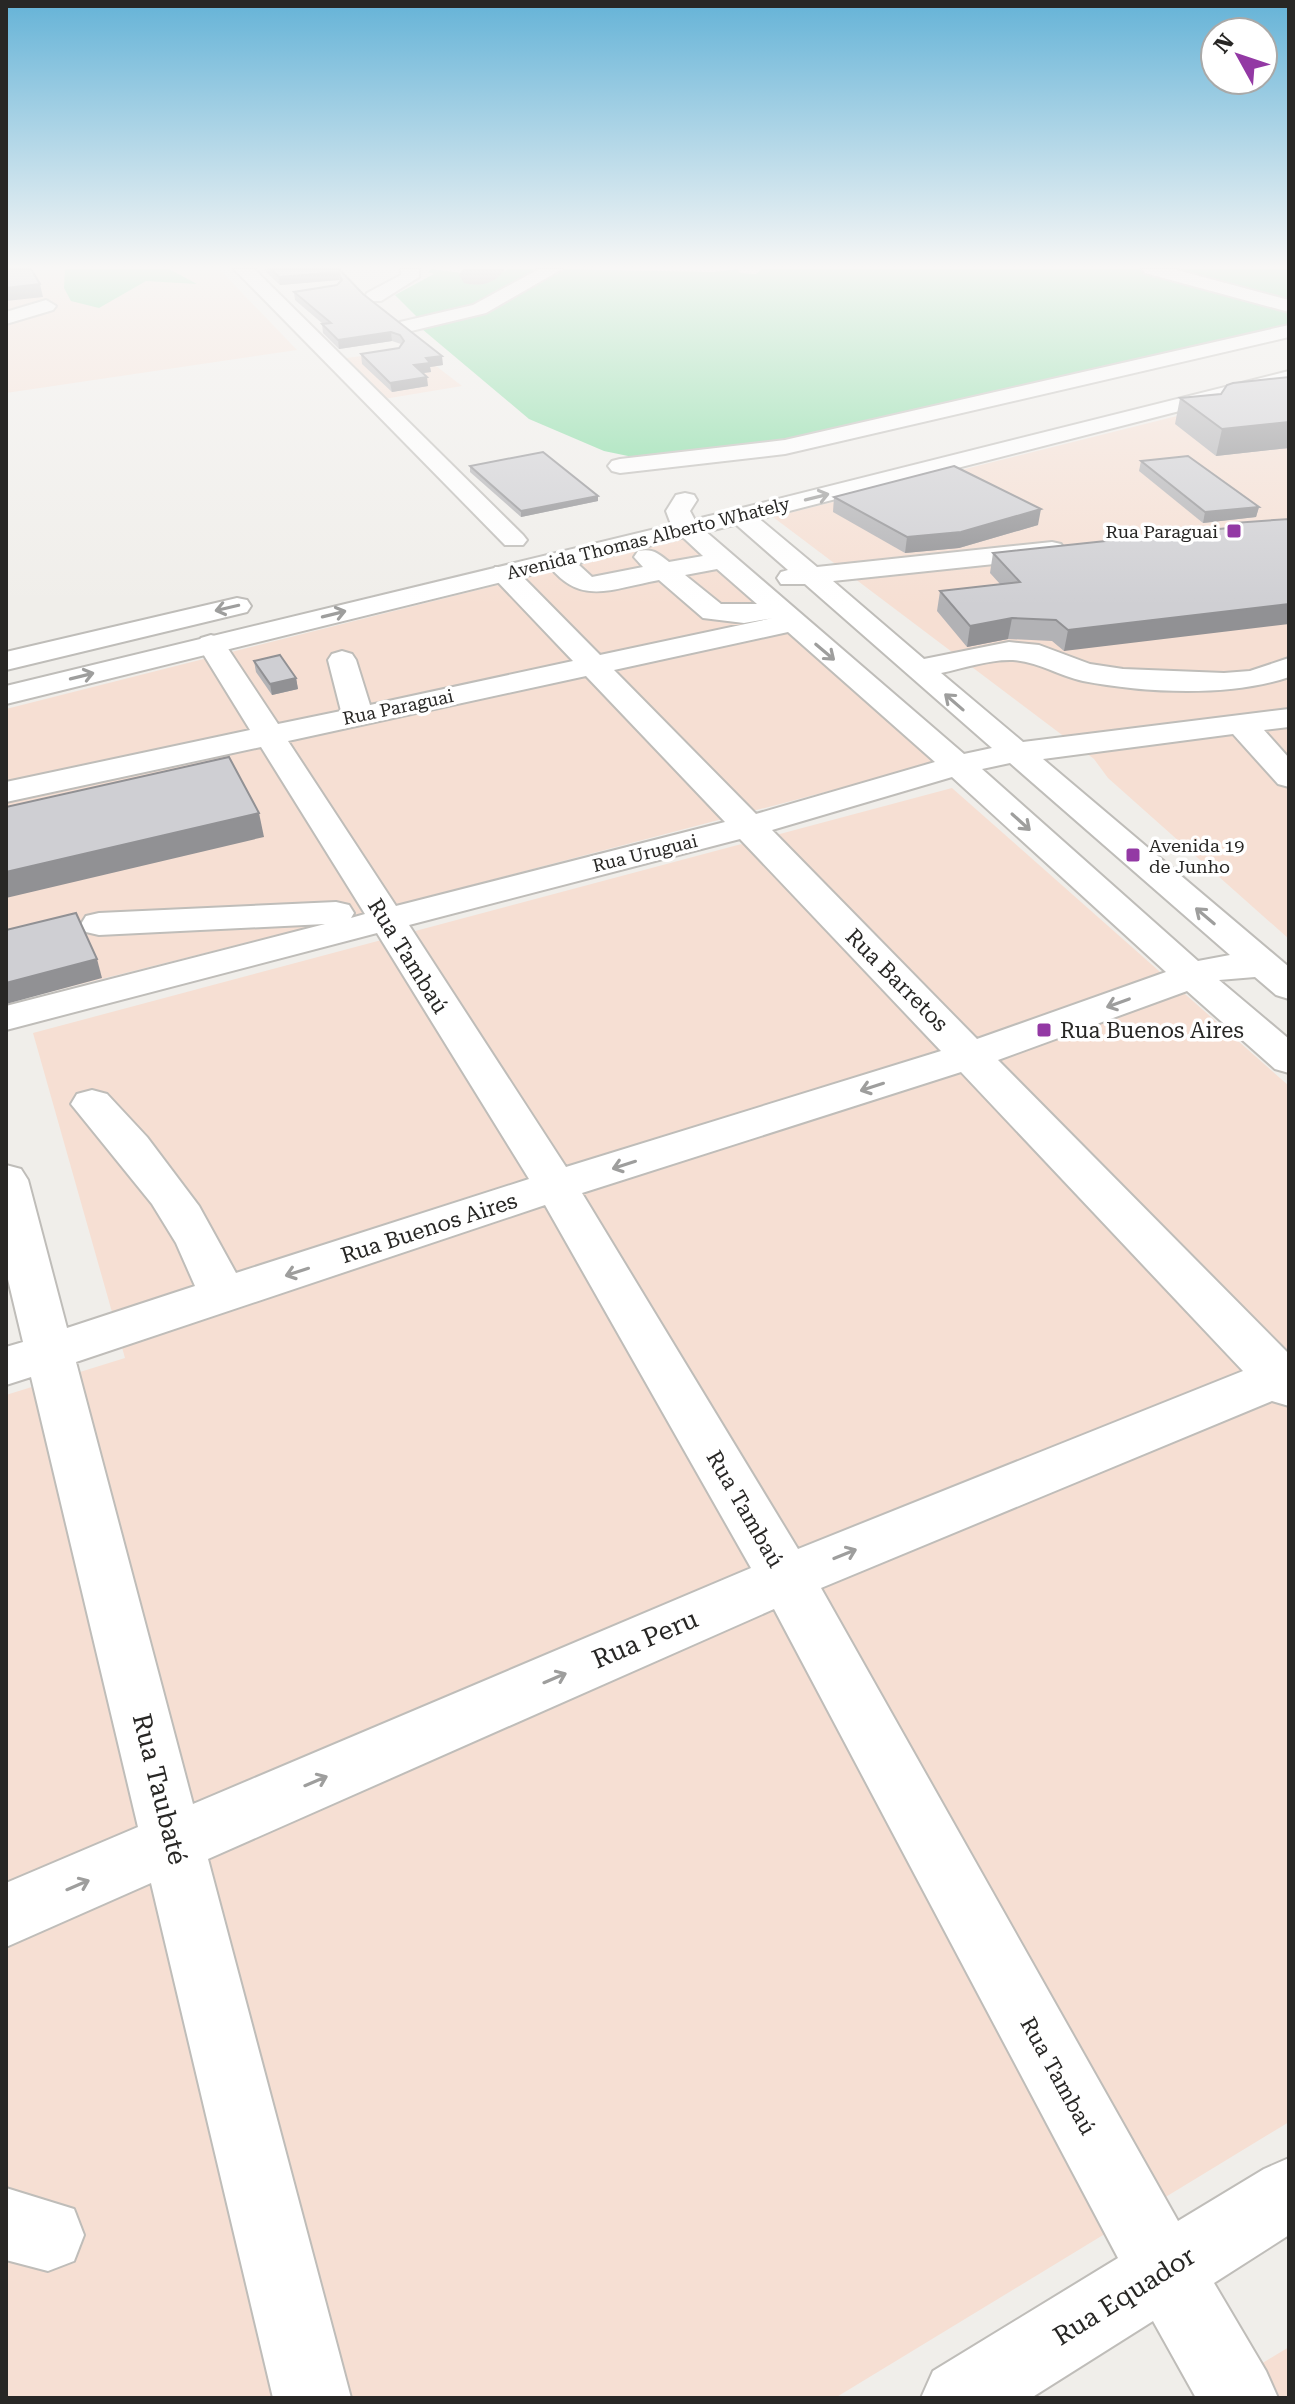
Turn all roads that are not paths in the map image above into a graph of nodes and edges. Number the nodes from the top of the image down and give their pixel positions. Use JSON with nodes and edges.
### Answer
{"nodes":[{"id":1,"x":351,"y":381,"type":"edge"},
{"id":2,"x":1071,"y":381,"type":"edge"},
{"id":3,"x":1166,"y":381,"type":"edge"},
{"id":4,"x":1241,"y":381,"type":"edge"},
{"id":5,"x":1220,"y":383,"type":"junction"},
{"id":6,"x":1289,"y":388,"type":"edge"},
{"id":7,"x":1125,"y":396,"type":"dead end"},
{"id":8,"x":1068,"y":405,"type":"dead end"},
{"id":9,"x":1041,"y":440,"type":"junction"},
{"id":10,"x":620,"y":466,"type":"dead end"},
{"id":11,"x":682,"y":508,"type":"junction"},
{"id":12,"x":741,"y":516,"type":"junction"},
{"id":13,"x":541,"y":534,"type":"dead end"},
{"id":14,"x":630,"y":543,"type":"junction"},
{"id":15,"x":1076,"y":548,"type":"edge"},
{"id":16,"x":500,"y":554,"type":"junction"},
{"id":17,"x":558,"y":560,"type":"junction"},
{"id":18,"x":722,"y":560,"type":"junction"},
{"id":19,"x":663,"y":570,"type":"junction"},
{"id":20,"x":808,"y":576,"type":"junction"},
{"id":21,"x":748,"y":584,"type":"junction"},
{"id":22,"x":268,"y":599,"type":"dead end"},
{"id":23,"x":784,"y":616,"type":"junction"},
{"id":24,"x":211,"y":644,"type":"junction"},
{"id":25,"x":342,"y":660,"type":"dead end"},
{"id":26,"x":6,"y":661,"type":"edge"},
{"id":27,"x":594,"y":665,"type":"junction"},
{"id":28,"x":1289,"y":667,"type":"edge"},
{"id":29,"x":916,"y":669,"type":"junction"},
{"id":30,"x":6,"y":695,"type":"edge"},
{"id":31,"x":358,"y":716,"type":"junction"},
{"id":32,"x":1289,"y":718,"type":"edge"},
{"id":33,"x":1241,"y":724,"type":"junction"},
{"id":34,"x":271,"y":735,"type":"junction"},
{"id":35,"x":1014,"y":753,"type":"junction"},
{"id":36,"x":958,"y":765,"type":"junction"},
{"id":37,"x":1289,"y":777,"type":"edge"},
{"id":38,"x":6,"y":792,"type":"edge"},
{"id":39,"x":746,"y":827,"type":"junction"},
{"id":40,"x":381,"y":915,"type":"junction"},
{"id":41,"x":99,"y":924,"type":"dead end"},
{"id":42,"x":1192,"y":977,"type":"junction"},
{"id":43,"x":1277,"y":977,"type":"edge"},
{"id":44,"x":6,"y":1018,"type":"edge"},
{"id":45,"x":971,"y":1055,"type":"junction"},
{"id":46,"x":1289,"y":1060,"type":"edge"},
{"id":47,"x":92,"y":1104,"type":"dead end"},
{"id":48,"x":6,"y":1180,"type":"edge"},
{"id":49,"x":556,"y":1186,"type":"junction"},
{"id":50,"x":222,"y":1296,"type":"junction"},
{"id":51,"x":27,"y":1360,"type":"edge"},
{"id":52,"x":1286,"y":1379,"type":"edge"},
{"id":53,"x":786,"y":1578,"type":"junction"},
{"id":54,"x":174,"y":1843,"type":"junction"},
{"id":55,"x":6,"y":1915,"type":"edge"},
{"id":56,"x":1289,"y":2194,"type":"edge"},
{"id":57,"x":1165,"y":2271,"type":"junction"},
{"id":58,"x":312,"y":2398,"type":"edge"},
{"id":59,"x":960,"y":2398,"type":"edge"},
{"id":60,"x":1239,"y":2398,"type":"edge"}],
"edges":[{"from":1,"to":16,"type":"street","name":"Rua Barretos"},
{"from":2,"to":10,"type":"street"},
{"from":3,"to":8,"type":"street"},
{"from":4,"to":5,"type":"street","name":"Avenida Thomas Alberto Whately"},
{"from":5,"to":6,"type":"street"},
{"from":5,"to":9,"type":"street","name":"Avenida Thomas Alberto Whately"},
{"from":7,"to":9,"type":"street"},
{"from":12,"to":9,"type":"street","name":"Avenida Thomas Alberto Whately","one_way":true},
{"from":11,"to":12,"type":"street","name":"Avenida Thomas Alberto Whately"},
{"from":11,"to":14,"type":"street","name":"Avenida Thomas Alberto Whately"},
{"from":11,"to":18,"type":"street"},
{"from":12,"to":20,"type":"street"},
{"from":13,"to":16,"type":"street","name":"Avenida Thomas Alberto Whately"},
{"from":14,"to":17,"type":"street","name":"Avenida Thomas Alberto Whately"},
{"from":14,"to":19,"type":"street"},
{"from":15,"to":20,"type":"street"},
{"from":16,"to":17,"type":"street","name":"Avenida Thomas Alberto Whately"},
{"from":24,"to":16,"type":"street","name":"Avenida Thomas Alberto Whately","one_way":true},
{"from":16,"to":27,"type":"street","name":"Rua Barretos"},
{"from":17,"to":19,"type":"street"},
{"from":18,"to":19,"type":"street"},
{"from":18,"to":21,"type":"street"},
{"from":19,"to":23,"type":"street"},
{"from":20,"to":21,"type":"street"},
{"from":20,"to":29,"type":"street"},
{"from":21,"to":23,"type":"street"},
{"from":22,"to":26,"type":"street","one_way":true},
{"from":23,"to":27,"type":"street","name":"Rua Paraguai"},
{"from":23,"to":36,"type":"street","one_way":true},
{"from":30,"to":24,"type":"street","name":"Avenida Thomas Alberto Whately","one_way":true},
{"from":24,"to":34,"type":"street","name":"Rua Tambaú"},
{"from":25,"to":31,"type":"street"},
{"from":27,"to":31,"type":"street","name":"Rua Paraguai"},
{"from":27,"to":39,"type":"street","name":"Rua Barretos"},
{"from":28,"to":29,"type":"street"},
{"from":35,"to":29,"type":"street","one_way":true},
{"from":31,"to":34,"type":"street","name":"Rua Paraguai"},
{"from":32,"to":33,"type":"street","name":"Rua Uruguai"},
{"from":33,"to":35,"type":"street","name":"Rua Uruguai"},
{"from":33,"to":37,"type":"street"},
{"from":34,"to":38,"type":"street","name":"Rua Paraguai"},
{"from":34,"to":40,"type":"street","name":"Rua Tambaú"},
{"from":35,"to":36,"type":"street","name":"Rua Uruguai"},
{"from":43,"to":35,"type":"street","one_way":true},
{"from":36,"to":39,"type":"street","name":"Rua Uruguai"},
{"from":36,"to":42,"type":"street","one_way":true},
{"from":39,"to":40,"type":"street","name":"Rua Uruguai"},
{"from":39,"to":45,"type":"street","name":"Rua Barretos"},
{"from":40,"to":41,"type":"street"},
{"from":40,"to":44,"type":"street","name":"Rua Uruguai"},
{"from":40,"to":49,"type":"street","name":"Rua Tambaú"},
{"from":42,"to":43,"type":"street","name":"Rua Buenos Aires"},
{"from":42,"to":45,"type":"street","name":"Rua Buenos Aires","one_way":true},
{"from":42,"to":46,"type":"street"},
{"from":45,"to":49,"type":"street","name":"Rua Buenos Aires","one_way":true},
{"from":45,"to":52,"type":"street","name":"Rua Barretos"},
{"from":47,"to":50,"type":"street"},
{"from":48,"to":51,"type":"street","name":"Rua Taubaté"},
{"from":49,"to":50,"type":"street","name":"Rua Buenos Aires","one_way":true},
{"from":49,"to":53,"type":"street","name":"Rua Tambaú"},
{"from":50,"to":51,"type":"street","name":"Rua Buenos Aires"},
{"from":51,"to":54,"type":"street","name":"Rua Taubaté"},
{"from":53,"to":52,"type":"street","name":"Rua Peru","one_way":true},
{"from":54,"to":53,"type":"street","name":"Rua Peru","one_way":true},
{"from":53,"to":57,"type":"street","name":"Rua Tambaú"},
{"from":55,"to":54,"type":"street","name":"Rua Peru","one_way":true},
{"from":54,"to":58,"type":"street","name":"Rua Taubaté"},
{"from":56,"to":57,"type":"street","name":"Rua Equador"},
{"from":57,"to":59,"type":"street","name":"Rua Equador"},
{"from":57,"to":60,"type":"street","name":"Rua Tambaú"}]}
